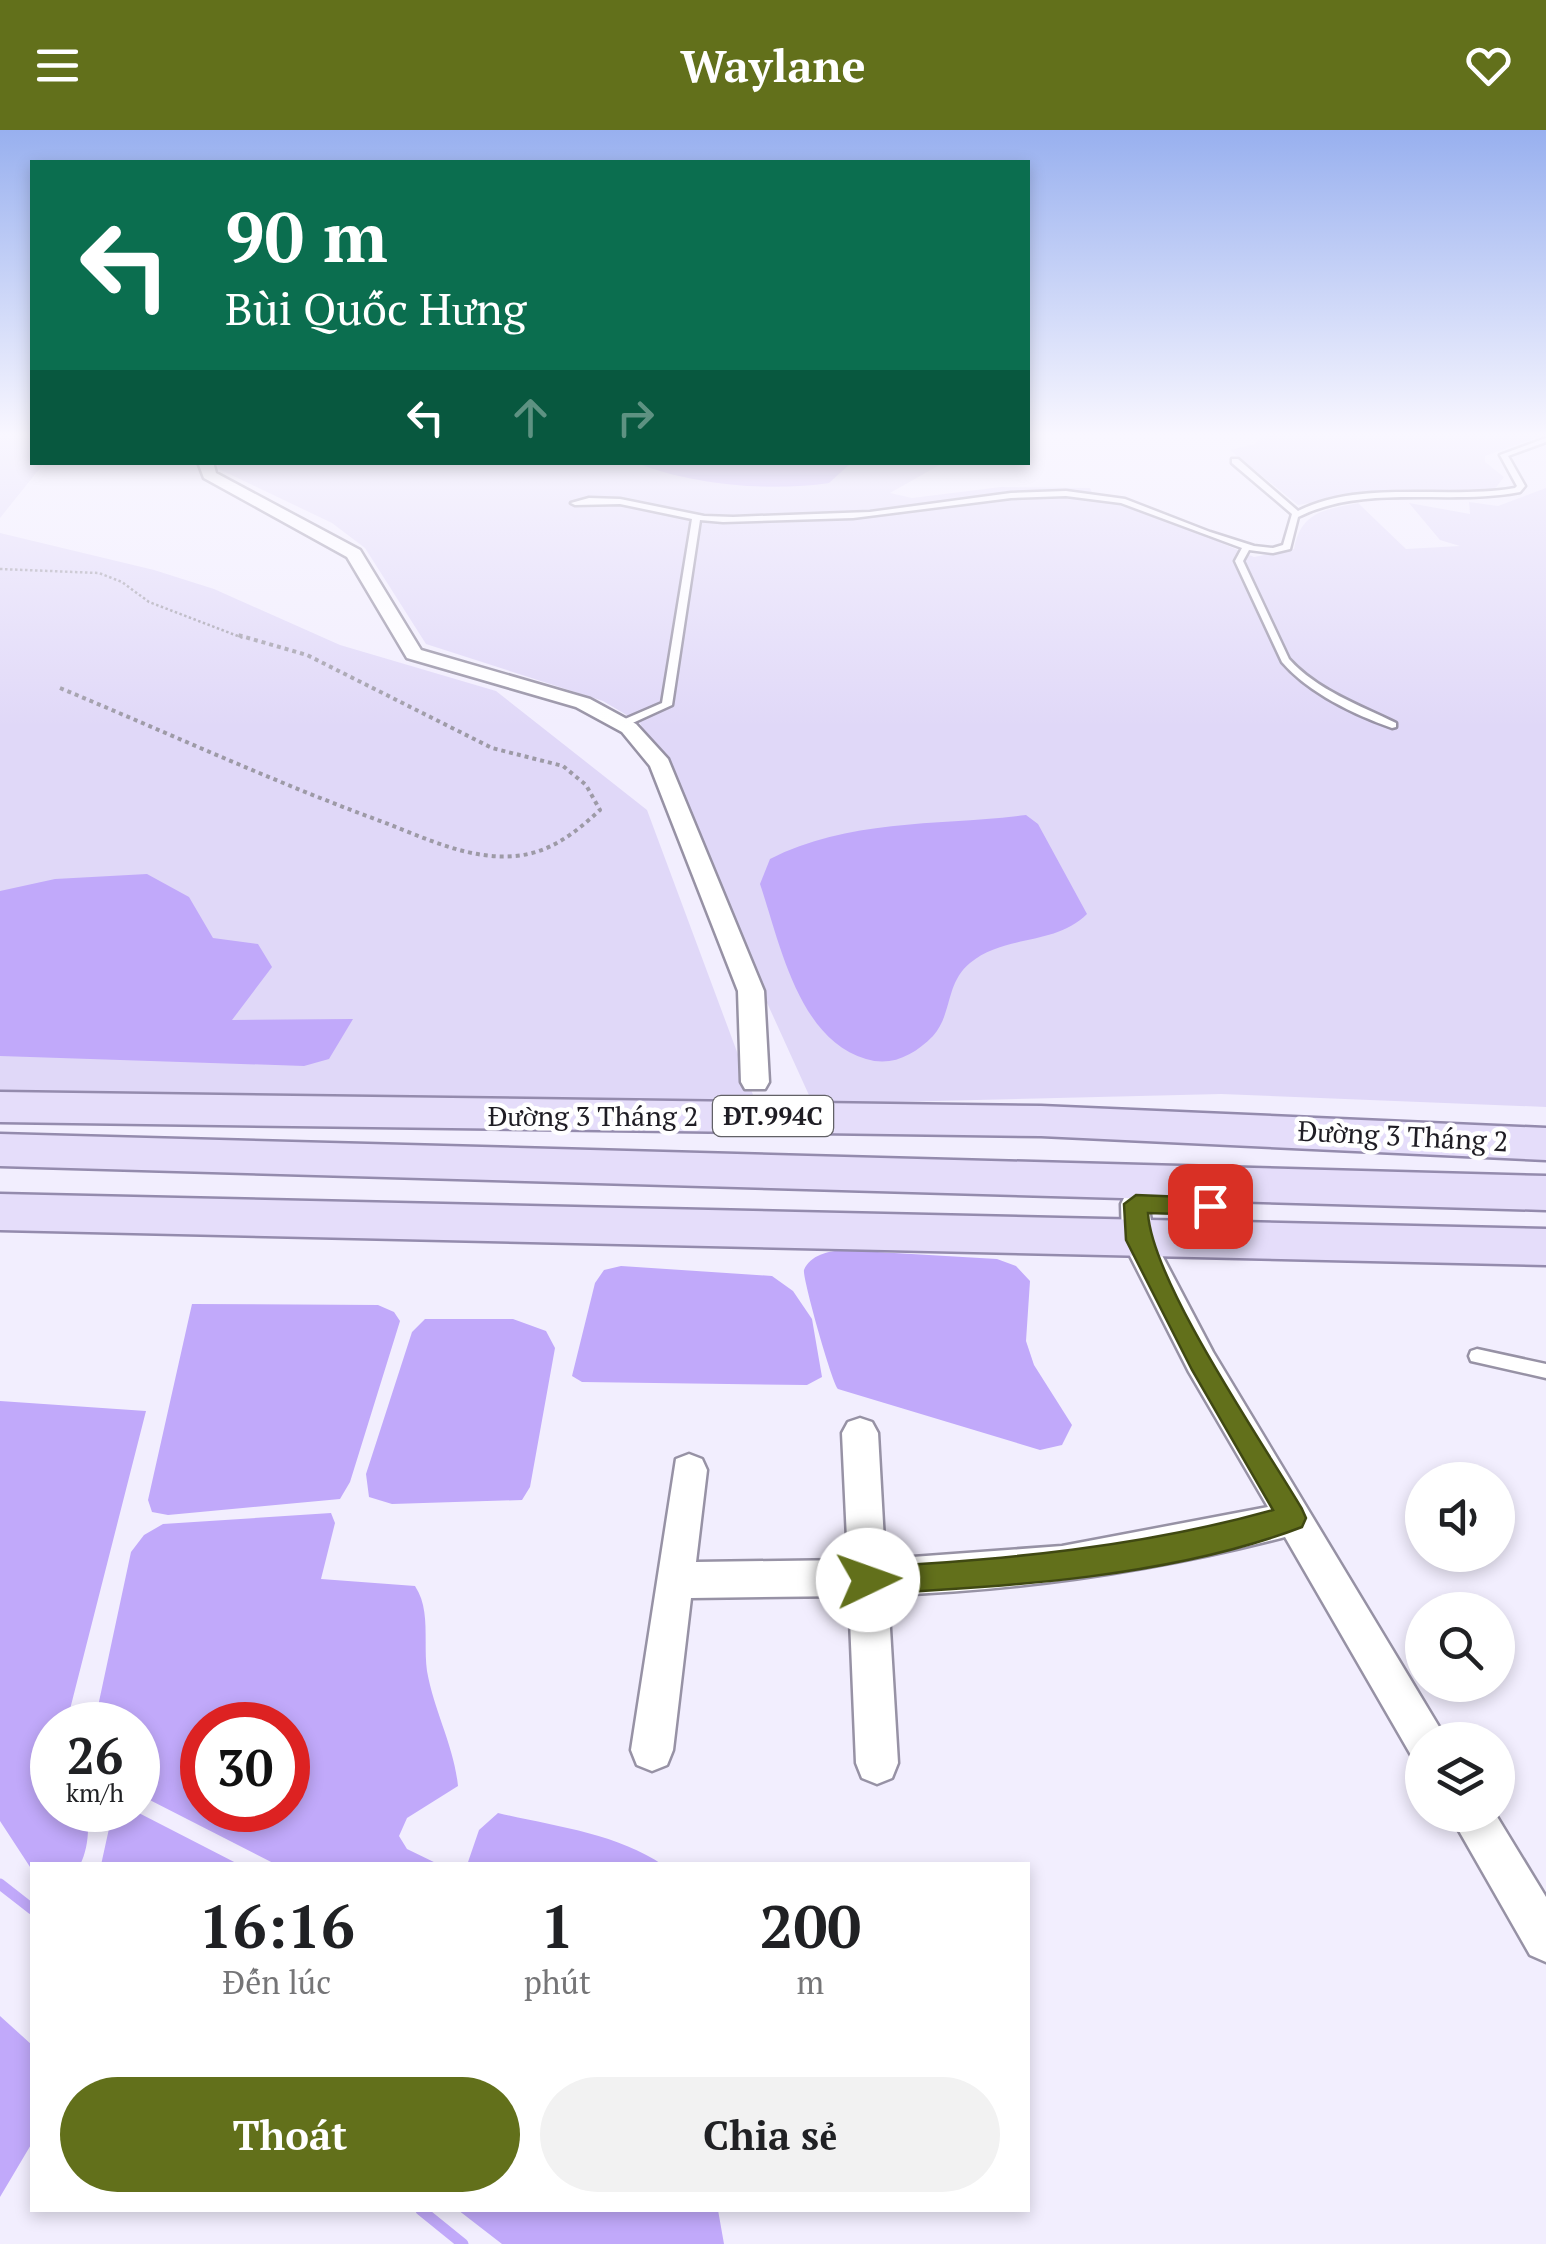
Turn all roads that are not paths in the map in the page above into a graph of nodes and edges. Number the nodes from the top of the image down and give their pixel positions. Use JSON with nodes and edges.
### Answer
{"nodes":[{"id":1,"x":311,"y":531,"type":"edge"},
{"id":2,"x":694,"y":531,"type":"edge"},
{"id":3,"x":1205,"y":531,"type":"edge"},
{"id":4,"x":1288,"y":531,"type":"edge"},
{"id":5,"x":1246,"y":549,"type":"junction"},
{"id":6,"x":622,"y":724,"type":"junction"},
{"id":7,"x":1392,"y":725,"type":"dead end"},
{"id":8,"x":755,"y":1082,"type":"dead end"},
{"id":9,"x":0,"y":1107,"type":"edge"},
{"id":10,"x":1546,"y":1144,"type":"edge"},
{"id":11,"x":0,"y":1150,"type":"edge"},
{"id":12,"x":0,"y":1178,"type":"edge"},
{"id":13,"x":1546,"y":1193,"type":"edge"},
{"id":14,"x":0,"y":1212,"type":"edge"},
{"id":15,"x":1546,"y":1216,"type":"edge"},
{"id":16,"x":1137,"y":1222,"type":"junction"},
{"id":17,"x":1546,"y":1246,"type":"edge"},
{"id":18,"x":1477,"y":1356,"type":"dead end"},
{"id":19,"x":1546,"y":1371,"type":"edge"},
{"id":20,"x":860,"y":1433,"type":"dead end"},
{"id":21,"x":689,"y":1470,"type":"dead end"},
{"id":22,"x":1292,"y":1518,"type":"junction"},
{"id":23,"x":674,"y":1580,"type":"junction"},
{"id":24,"x":868,"y":1580,"type":"junction"},
{"id":25,"x":1415,"y":1722,"type":"edge"},
{"id":26,"x":652,"y":1750,"type":"dead end"},
{"id":27,"x":876,"y":1763,"type":"dead end"},
{"id":28,"x":1481,"y":1832,"type":"edge"},
{"id":29,"x":1546,"y":1939,"type":"edge"}],
"edges":[{"from":1,"to":6,"type":"street"},
{"from":2,"to":6,"type":"lane"},
{"from":3,"to":5,"type":"lane"},
{"from":4,"to":5,"type":"lane"},
{"from":5,"to":7,"type":"lane"},
{"from":6,"to":8,"type":"street"},
{"from":9,"to":10,"type":"main road","name":"Đường 3 Tháng 2","number":"ĐT.994C"},
{"from":11,"to":13,"type":"main road","name":"Đường 3 Tháng 2","number":"ĐT.994C"},
{"from":12,"to":16,"type":"main road"},
{"from":14,"to":16,"type":"main road"},
{"from":15,"to":16,"type":"main road"},
{"from":16,"to":17,"type":"main road"},
{"from":16,"to":22,"type":"street"},
{"from":18,"to":19,"type":"lane"},
{"from":20,"to":24,"type":"street"},
{"from":21,"to":23,"type":"street"},
{"from":22,"to":24,"type":"street"},
{"from":22,"to":25,"type":"street"},
{"from":23,"to":24,"type":"street"},
{"from":23,"to":26,"type":"street"},
{"from":24,"to":27,"type":"street"},
{"from":28,"to":29,"type":"street"}]}
